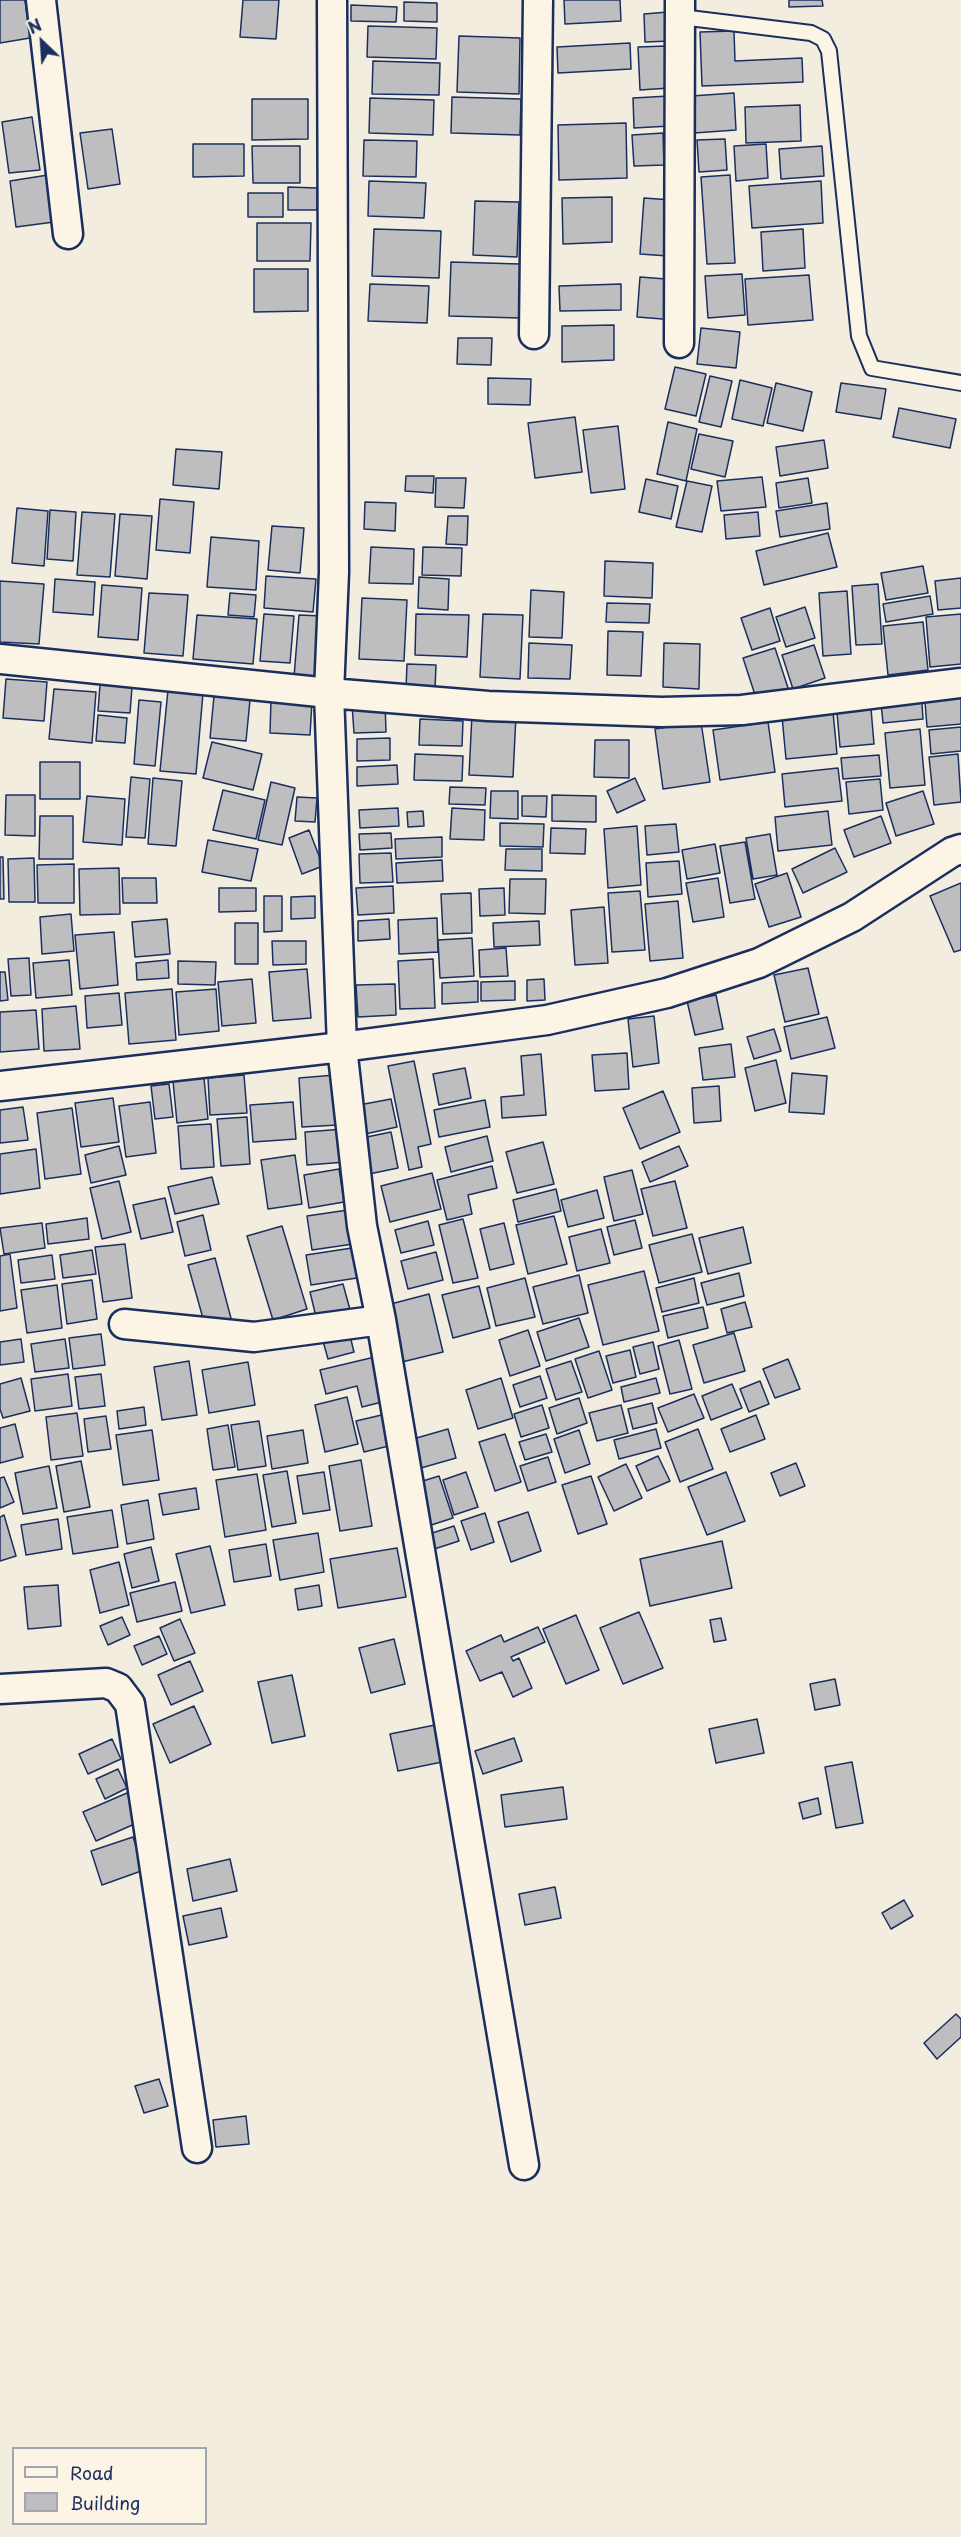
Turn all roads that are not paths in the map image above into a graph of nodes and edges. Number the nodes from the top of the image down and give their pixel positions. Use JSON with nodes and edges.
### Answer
{"nodes":[{"id":1,"x":41,"y":0,"type":"edge"},
{"id":2,"x":332,"y":0,"type":"edge"},
{"id":3,"x":538,"y":0,"type":"edge"},
{"id":4,"x":680,"y":8,"type":"edge"},
{"id":5,"x":68,"y":234,"type":"dead end"},
{"id":6,"x":534,"y":334,"type":"dead end"},
{"id":7,"x":679,"y":343,"type":"dead end"},
{"id":8,"x":961,"y":383,"type":"edge"},
{"id":9,"x":0,"y":659,"type":"edge"},
{"id":10,"x":961,"y":683,"type":"edge"},
{"id":11,"x":329,"y":693,"type":"junction"},
{"id":12,"x":961,"y":849,"type":"edge"},
{"id":13,"x":342,"y":1047,"type":"junction"},
{"id":14,"x":0,"y":1086,"type":"edge"},
{"id":15,"x":381,"y":1320,"type":"junction"},
{"id":16,"x":124,"y":1324,"type":"dead end"},
{"id":17,"x":0,"y":1689,"type":"edge"},
{"id":18,"x":197,"y":2148,"type":"dead end"},
{"id":19,"x":524,"y":2165,"type":"dead end"}],
"edges":[{"from":1,"to":5,"type":"street"},
{"from":2,"to":11,"type":"street"},
{"from":3,"to":6,"type":"street"},
{"from":4,"to":7,"type":"street"},
{"from":4,"to":8,"type":"lane"},
{"from":9,"to":11,"type":"street"},
{"from":10,"to":11,"type":"street"},
{"from":11,"to":13,"type":"street"},
{"from":12,"to":13,"type":"street"},
{"from":13,"to":14,"type":"street"},
{"from":13,"to":15,"type":"street"},
{"from":15,"to":16,"type":"street"},
{"from":15,"to":19,"type":"street"},
{"from":17,"to":18,"type":"street"}]}
